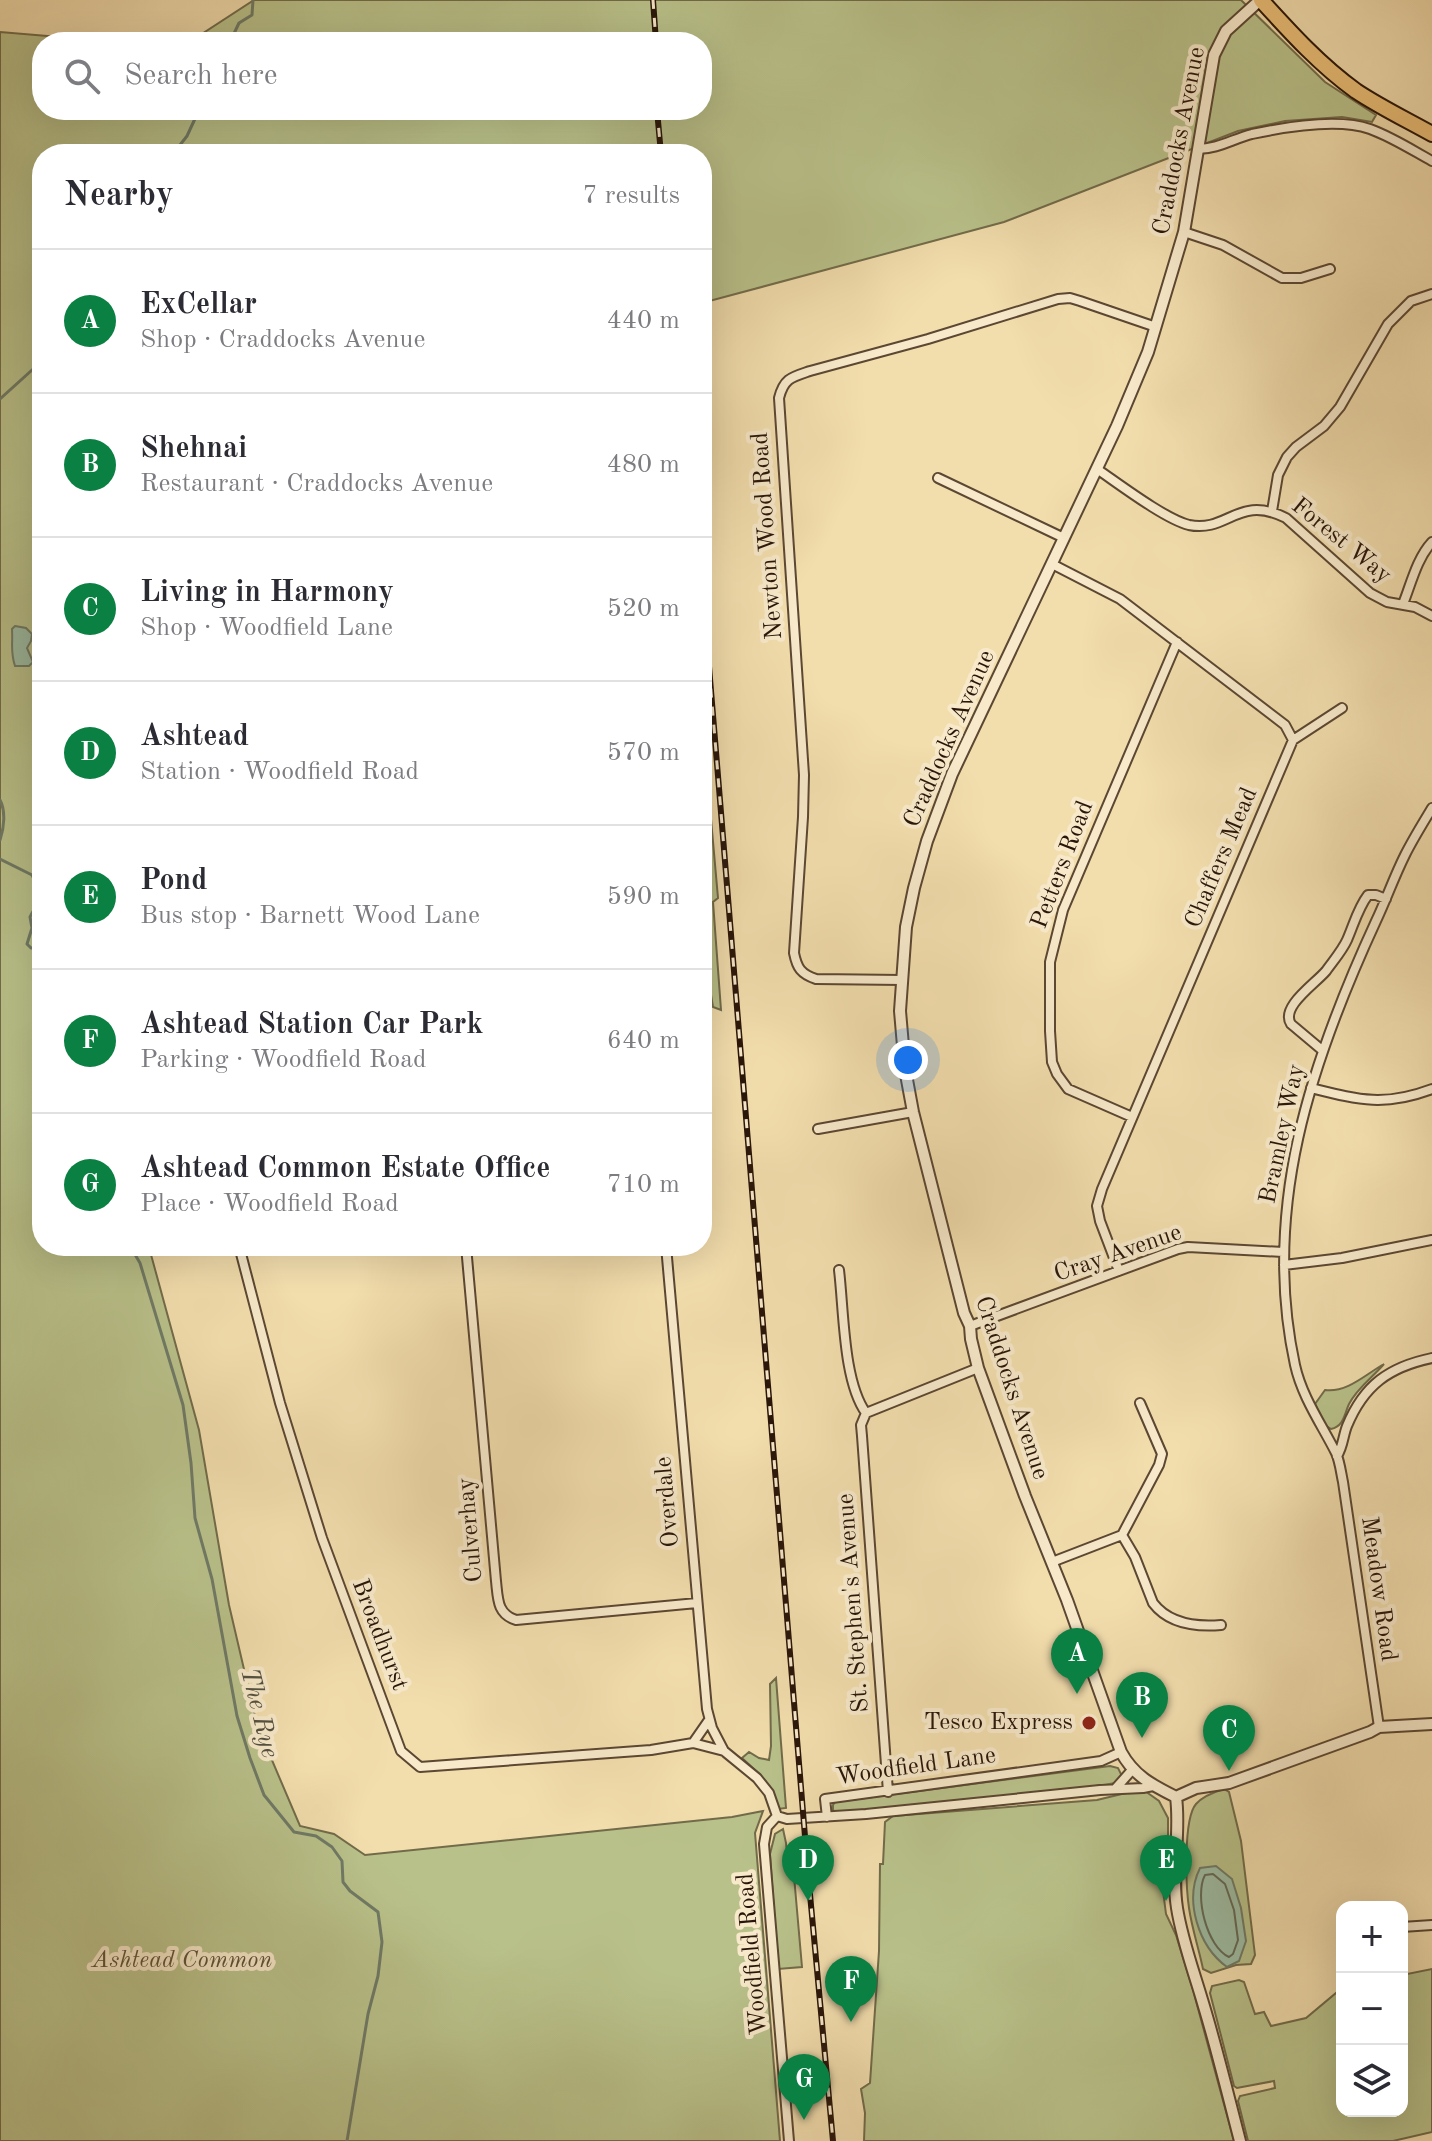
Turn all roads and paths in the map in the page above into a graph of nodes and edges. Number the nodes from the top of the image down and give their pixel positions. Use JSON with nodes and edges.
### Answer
{"nodes":[{"id":1,"x":1261,"y":0,"type":"edge"},
{"id":2,"x":1431,"y":131,"type":"edge"},
{"id":3,"x":1198,"y":149,"type":"junction"},
{"id":4,"x":1432,"y":161,"type":"edge"},
{"id":5,"x":1184,"y":232,"type":"junction"},
{"id":6,"x":1330,"y":269,"type":"dead end"},
{"id":7,"x":1432,"y":294,"type":"edge"},
{"id":8,"x":1156,"y":327,"type":"junction"},
{"id":9,"x":1097,"y":469,"type":"junction"},
{"id":10,"x":938,"y":478,"type":"dead end"},
{"id":11,"x":1272,"y":511,"type":"junction"},
{"id":12,"x":1064,"y":538,"type":"junction"},
{"id":13,"x":1432,"y":542,"type":"edge"},
{"id":14,"x":1052,"y":564,"type":"junction"},
{"id":15,"x":1403,"y":604,"type":"junction"},
{"id":16,"x":1432,"y":616,"type":"edge"},
{"id":17,"x":1177,"y":642,"type":"junction"},
{"id":18,"x":1342,"y":708,"type":"dead end"},
{"id":19,"x":1293,"y":740,"type":"junction"},
{"id":20,"x":1432,"y":808,"type":"edge"},
{"id":21,"x":1386,"y":899,"type":"junction"},
{"id":22,"x":902,"y":980,"type":"junction"},
{"id":23,"x":1322,"y":1050,"type":"junction"},
{"id":24,"x":1311,"y":1088,"type":"junction"},
{"id":25,"x":1432,"y":1089,"type":"edge"},
{"id":26,"x":913,"y":1112,"type":"junction"},
{"id":27,"x":1132,"y":1117,"type":"junction"},
{"id":28,"x":818,"y":1129,"type":"dead end"},
{"id":29,"x":1432,"y":1240,"type":"edge"},
{"id":30,"x":1283,"y":1252,"type":"junction"},
{"id":31,"x":242,"y":1256,"type":"edge"},
{"id":32,"x":467,"y":1256,"type":"edge"},
{"id":33,"x":667,"y":1256,"type":"edge"},
{"id":34,"x":1284,"y":1265,"type":"junction"},
{"id":35,"x":839,"y":1270,"type":"dead end"},
{"id":36,"x":1119,"y":1271,"type":"junction"},
{"id":37,"x":970,"y":1326,"type":"junction"},
{"id":38,"x":1432,"y":1358,"type":"edge"},
{"id":39,"x":978,"y":1368,"type":"junction"},
{"id":40,"x":1140,"y":1403,"type":"dead end"},
{"id":41,"x":866,"y":1413,"type":"junction"},
{"id":42,"x":1337,"y":1456,"type":"junction"},
{"id":43,"x":1122,"y":1535,"type":"junction"},
{"id":44,"x":1052,"y":1562,"type":"junction"},
{"id":45,"x":697,"y":1603,"type":"junction"},
{"id":46,"x":1221,"y":1625,"type":"dead end"},
{"id":47,"x":709,"y":1720,"type":"junction"},
{"id":48,"x":1432,"y":1724,"type":"edge"},
{"id":49,"x":1379,"y":1727,"type":"junction"},
{"id":50,"x":693,"y":1743,"type":"junction"},
{"id":51,"x":724,"y":1751,"type":"junction"},
{"id":52,"x":1121,"y":1752,"type":"junction"},
{"id":53,"x":1132,"y":1770,"type":"junction"},
{"id":54,"x":1153,"y":1786,"type":"junction"},
{"id":55,"x":1115,"y":1789,"type":"junction"},
{"id":56,"x":888,"y":1792,"type":"junction"},
{"id":57,"x":1176,"y":1797,"type":"junction"},
{"id":58,"x":777,"y":1816,"type":"junction"},
{"id":59,"x":827,"y":1817,"type":"junction"},
{"id":60,"x":1432,"y":1925,"type":"edge"},
{"id":61,"x":1408,"y":1927,"type":"edge"},
{"id":62,"x":789,"y":2141,"type":"edge"},
{"id":63,"x":1240,"y":2141,"type":"edge"}],
"edges":[{"from":1,"to":2,"type":"highway"},
{"from":1,"to":3,"type":"street","name":"Craddocks Avenue"},
{"from":3,"to":4,"type":"street"},
{"from":3,"to":5,"type":"street","name":"Craddocks Avenue"},
{"from":5,"to":6,"type":"street"},
{"from":5,"to":8,"type":"street","name":"Craddocks Avenue"},
{"from":7,"to":11,"type":"street"},
{"from":8,"to":9,"type":"street","name":"Craddocks Avenue"},
{"from":8,"to":22,"type":"street","name":"Newton Wood Road"},
{"from":9,"to":11,"type":"street","name":"Forest Way"},
{"from":9,"to":12,"type":"street","name":"Craddocks Avenue"},
{"from":10,"to":12,"type":"street"},
{"from":11,"to":15,"type":"street","name":"Forest Way"},
{"from":12,"to":14,"type":"street","name":"Craddocks Avenue"},
{"from":13,"to":15,"type":"street"},
{"from":14,"to":17,"type":"street"},
{"from":14,"to":22,"type":"street","name":"Craddocks Avenue"},
{"from":15,"to":16,"type":"street","name":"Forest Way"},
{"from":17,"to":19,"type":"street"},
{"from":17,"to":27,"type":"street","name":"Petters Road"},
{"from":18,"to":19,"type":"street"},
{"from":19,"to":27,"type":"street","name":"Chaffers Mead"},
{"from":20,"to":21,"type":"street","name":"Bramley Way"},
{"from":21,"to":23,"type":"street","name":"Bramley Way"},
{"from":21,"to":23,"type":"street","name":"Bramley Way"},
{"from":22,"to":26,"type":"street","name":"Craddocks Avenue"},
{"from":23,"to":24,"type":"street","name":"Bramley Way"},
{"from":24,"to":25,"type":"street"},
{"from":24,"to":30,"type":"street","name":"Bramley Way"},
{"from":26,"to":28,"type":"street"},
{"from":26,"to":37,"type":"street","name":"Craddocks Avenue"},
{"from":27,"to":36,"type":"street","name":"Chaffers Mead"},
{"from":29,"to":34,"type":"street"},
{"from":30,"to":34,"type":"street","name":"Bramley Way"},
{"from":30,"to":36,"type":"street","name":"Cray Avenue"},
{"from":31,"to":50,"type":"street","name":"Broadhurst"},
{"from":32,"to":45,"type":"street","name":"Culverhay"},
{"from":33,"to":45,"type":"street","name":"Overdale"},
{"from":34,"to":42,"type":"street","name":"Bramley Way"},
{"from":35,"to":41,"type":"street","name":"St. Stephen's Avenue"},
{"from":36,"to":37,"type":"street","name":"Cray Avenue"},
{"from":37,"to":39,"type":"street","name":"Craddocks Avenue"},
{"from":38,"to":42,"type":"street"},
{"from":39,"to":41,"type":"street"},
{"from":39,"to":44,"type":"street","name":"Craddocks Avenue"},
{"from":40,"to":43,"type":"street"},
{"from":41,"to":56,"type":"street","name":"St. Stephen's Avenue"},
{"from":42,"to":49,"type":"street","name":"Meadow Road"},
{"from":43,"to":44,"type":"street"},
{"from":43,"to":46,"type":"street"},
{"from":44,"to":52,"type":"street","name":"Craddocks Avenue"},
{"from":45,"to":47,"type":"street","name":"Overdale"},
{"from":47,"to":50,"type":"street"},
{"from":47,"to":51,"type":"street","name":"Overdale"},
{"from":48,"to":49,"type":"street"},
{"from":49,"to":57,"type":"street"},
{"from":50,"to":51,"type":"street","name":"Broadhurst"},
{"from":51,"to":58,"type":"street","name":"Broadhurst"},
{"from":52,"to":53,"type":"street","name":"Craddocks Avenue"},
{"from":52,"to":56,"type":"street","name":"Woodfield Lane"},
{"from":53,"to":54,"type":"street","name":"Craddocks Avenue"},
{"from":53,"to":55,"type":"street"},
{"from":54,"to":55,"type":"street","name":"Woodfield Lane"},
{"from":54,"to":57,"type":"street"},
{"from":55,"to":59,"type":"street","name":"Woodfield Lane"},
{"from":56,"to":59,"type":"street","name":"Woodfield Lane"},
{"from":57,"to":63,"type":"street"},
{"from":58,"to":59,"type":"street","name":"Woodfield Lane"},
{"from":58,"to":62,"type":"street","name":"Woodfield Road"},
{"from":60,"to":61,"type":"street"}]}
